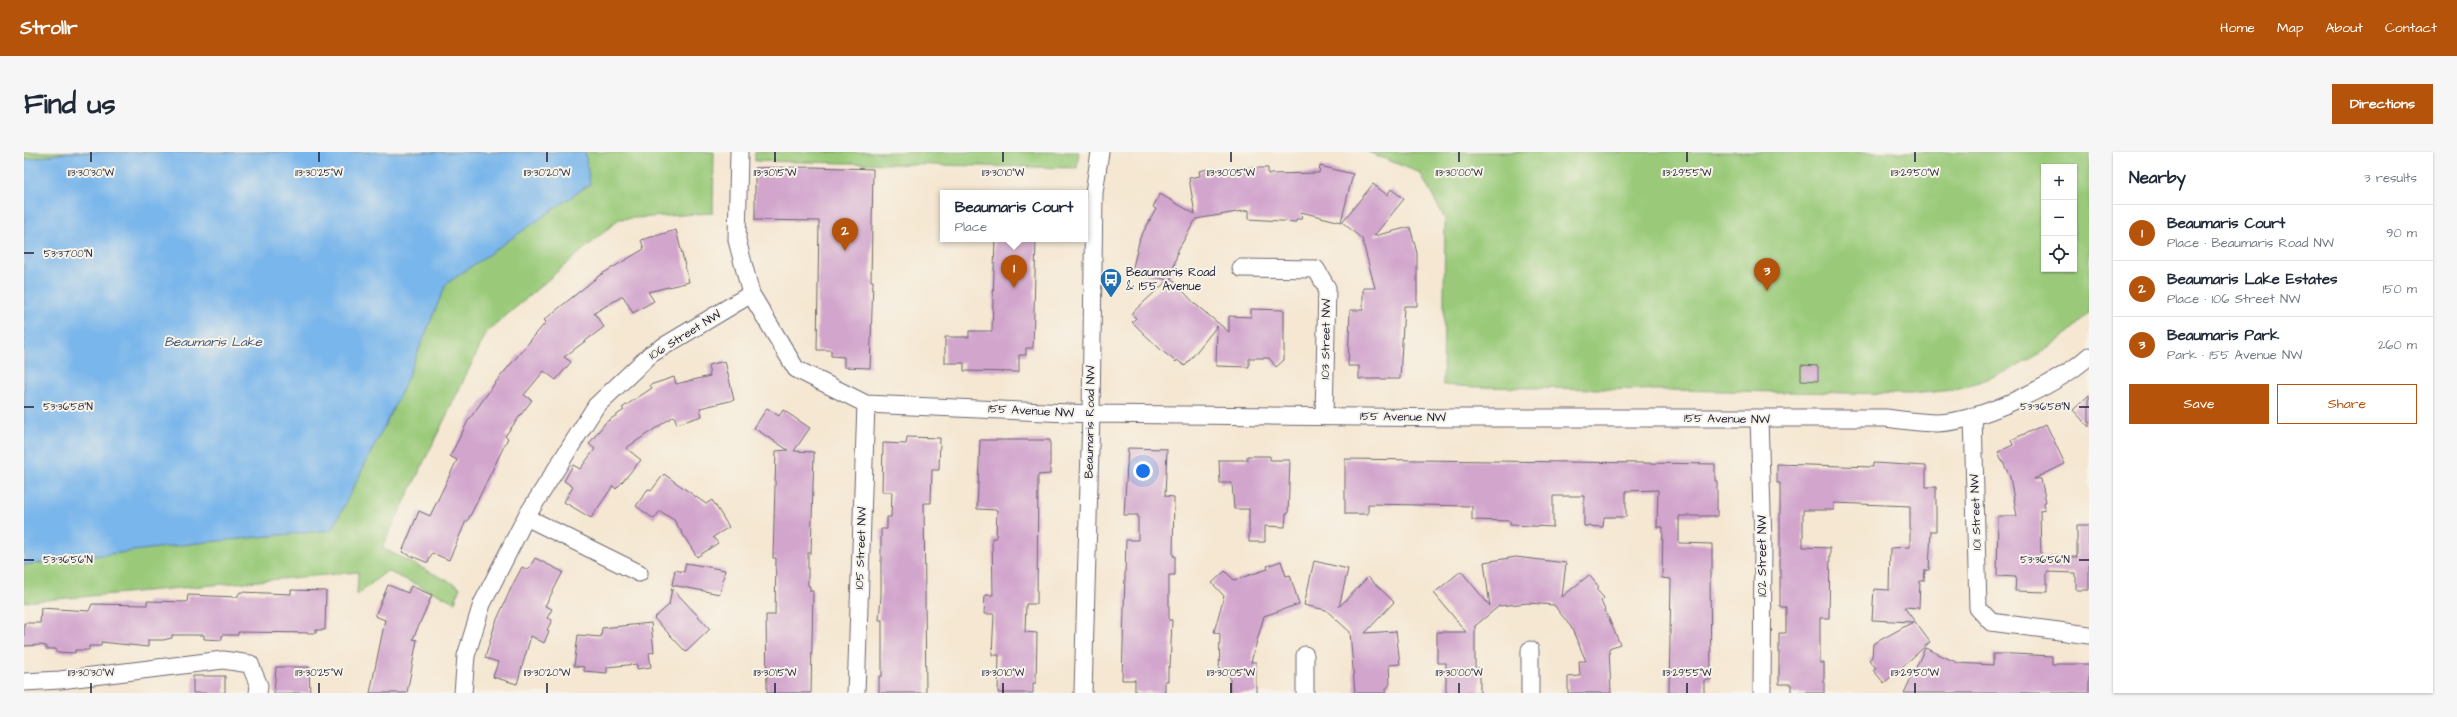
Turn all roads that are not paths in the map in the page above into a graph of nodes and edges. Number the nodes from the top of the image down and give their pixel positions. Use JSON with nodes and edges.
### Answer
{"nodes":[{"id":1,"x":739,"y":152,"type":"edge"},
{"id":2,"x":1100,"y":152,"type":"edge"},
{"id":3,"x":1241,"y":268,"type":"dead end"},
{"id":4,"x":751,"y":294,"type":"junction"},
{"id":5,"x":2089,"y":356,"type":"edge"},
{"id":6,"x":866,"y":404,"type":"junction"},
{"id":7,"x":1091,"y":414,"type":"junction"},
{"id":8,"x":1324,"y":415,"type":"junction"},
{"id":9,"x":1973,"y":416,"type":"junction"},
{"id":10,"x":1759,"y":419,"type":"junction"},
{"id":11,"x":526,"y":518,"type":"junction"},
{"id":12,"x":639,"y":573,"type":"dead end"},
{"id":13,"x":2089,"y":635,"type":"edge"},
{"id":14,"x":1530,"y":650,"type":"dead end"},
{"id":15,"x":1305,"y":655,"type":"dead end"},
{"id":16,"x":24,"y":682,"type":"edge"},
{"id":17,"x":59,"y":687,"type":"edge"},
{"id":18,"x":258,"y":693,"type":"edge"},
{"id":19,"x":463,"y":693,"type":"edge"},
{"id":20,"x":856,"y":693,"type":"edge"},
{"id":21,"x":1083,"y":693,"type":"edge"},
{"id":22,"x":1306,"y":693,"type":"edge"},
{"id":23,"x":1530,"y":693,"type":"edge"},
{"id":24,"x":1762,"y":693,"type":"edge"}],
"edges":[{"from":1,"to":4,"type":"street"},
{"from":2,"to":7,"type":"street","name":"Beaumaris Road NW"},
{"from":3,"to":8,"type":"street","name":"103 Street NW"},
{"from":4,"to":6,"type":"street","name":"155 Avenue NW"},
{"from":4,"to":11,"type":"street","name":"106 Street NW"},
{"from":5,"to":9,"type":"street","name":"155 Avenue NW"},
{"from":6,"to":7,"type":"street","name":"155 Avenue NW"},
{"from":6,"to":20,"type":"street","name":"105 Street NW"},
{"from":7,"to":8,"type":"street","name":"155 Avenue NW"},
{"from":7,"to":21,"type":"street","name":"Beaumaris Road NW"},
{"from":8,"to":10,"type":"street","name":"155 Avenue NW"},
{"from":9,"to":10,"type":"street","name":"155 Avenue NW"},
{"from":9,"to":13,"type":"street","name":"101 Street NW"},
{"from":10,"to":24,"type":"street","name":"102 Street NW"},
{"from":11,"to":12,"type":"street"},
{"from":11,"to":19,"type":"street","name":"106 Street NW"},
{"from":14,"to":23,"type":"street"},
{"from":15,"to":22,"type":"street"},
{"from":16,"to":17,"type":"street"},
{"from":17,"to":18,"type":"street"}]}
